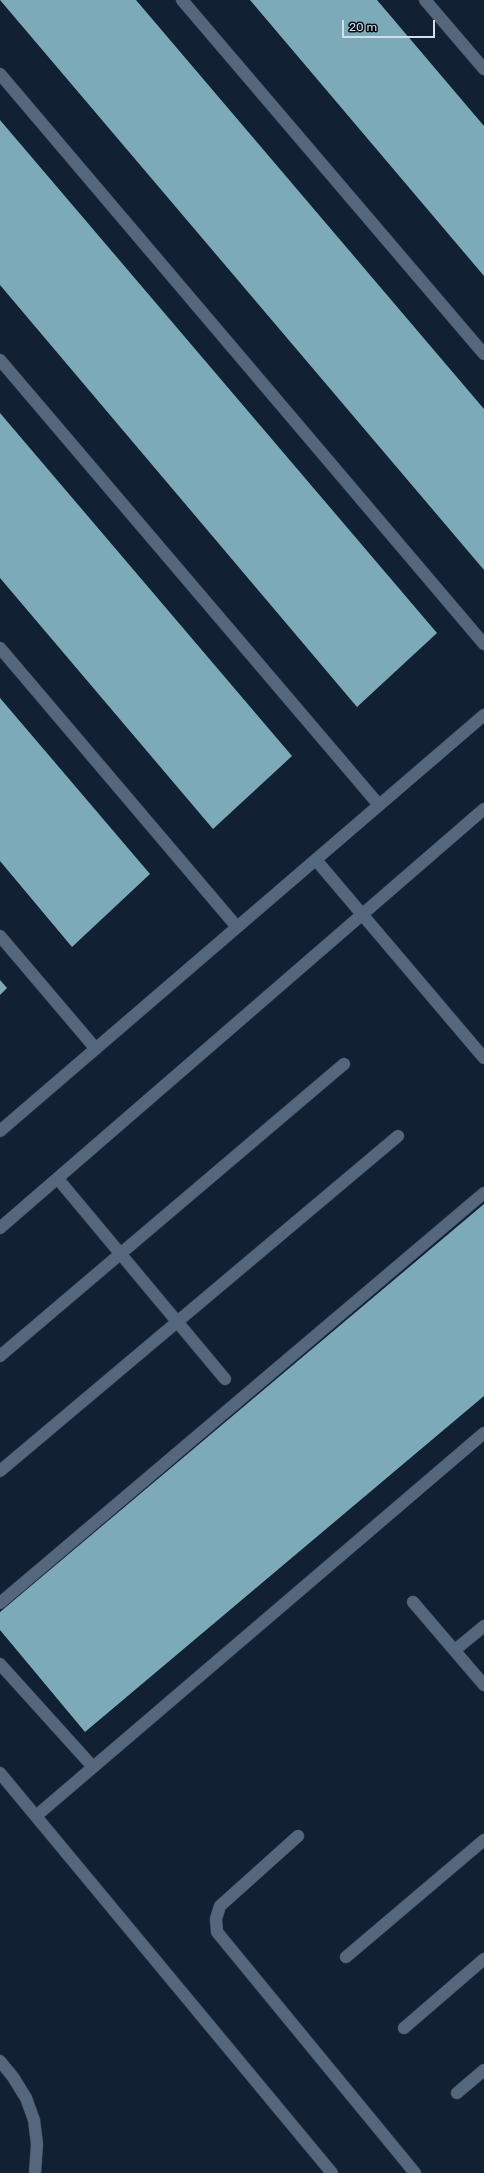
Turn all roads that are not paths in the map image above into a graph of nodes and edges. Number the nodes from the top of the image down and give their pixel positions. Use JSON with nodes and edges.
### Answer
{"nodes":[{"id":1,"x":182,"y":0,"type":"edge"},
{"id":2,"x":425,"y":0,"type":"edge"},
{"id":3,"x":484,"y":69,"type":"edge"},
{"id":4,"x":0,"y":74,"type":"edge"},
{"id":5,"x":484,"y":354,"type":"edge"},
{"id":6,"x":0,"y":360,"type":"edge"},
{"id":7,"x":484,"y":644,"type":"edge"},
{"id":8,"x":0,"y":648,"type":"edge"},
{"id":9,"x":484,"y":715,"type":"edge"},
{"id":10,"x":379,"y":805,"type":"junction"},
{"id":11,"x":484,"y":809,"type":"edge"},
{"id":12,"x":316,"y":860,"type":"junction"},
{"id":13,"x":363,"y":914,"type":"junction"},
{"id":14,"x":237,"y":927,"type":"junction"},
{"id":15,"x":0,"y":936,"type":"edge"},
{"id":16,"x":96,"y":1048,"type":"junction"},
{"id":17,"x":484,"y":1058,"type":"edge"},
{"id":18,"x":344,"y":1064,"type":"dead end"},
{"id":19,"x":0,"y":1131,"type":"edge"},
{"id":20,"x":398,"y":1136,"type":"dead end"},
{"id":21,"x":58,"y":1179,"type":"junction"},
{"id":22,"x":484,"y":1193,"type":"edge"},
{"id":23,"x":0,"y":1228,"type":"edge"},
{"id":24,"x":120,"y":1254,"type":"junction"},
{"id":25,"x":177,"y":1323,"type":"junction"},
{"id":26,"x":0,"y":1356,"type":"edge"},
{"id":27,"x":225,"y":1379,"type":"dead end"},
{"id":28,"x":484,"y":1434,"type":"edge"},
{"id":29,"x":0,"y":1471,"type":"edge"},
{"id":30,"x":413,"y":1602,"type":"dead end"},
{"id":31,"x":0,"y":1603,"type":"edge"},
{"id":32,"x":484,"y":1626,"type":"edge"},
{"id":33,"x":454,"y":1650,"type":"junction"},
{"id":34,"x":0,"y":1664,"type":"edge"},
{"id":35,"x":484,"y":1684,"type":"edge"},
{"id":36,"x":93,"y":1767,"type":"junction"},
{"id":37,"x":0,"y":1773,"type":"edge"},
{"id":38,"x":36,"y":1816,"type":"junction"},
{"id":39,"x":298,"y":1836,"type":"dead end"},
{"id":40,"x":484,"y":1840,"type":"edge"},
{"id":41,"x":346,"y":1957,"type":"dead end"},
{"id":42,"x":484,"y":1959,"type":"edge"},
{"id":43,"x":404,"y":2028,"type":"dead end"},
{"id":44,"x":0,"y":2061,"type":"edge"},
{"id":45,"x":484,"y":2070,"type":"edge"},
{"id":46,"x":457,"y":2093,"type":"dead end"},
{"id":47,"x":35,"y":2173,"type":"edge"},
{"id":48,"x":332,"y":2173,"type":"edge"},
{"id":49,"x":415,"y":2173,"type":"edge"}],
"edges":[{"from":1,"to":5,"type":"lane"},
{"from":2,"to":3,"type":"lane"},
{"from":4,"to":7,"type":"lane"},
{"from":6,"to":10,"type":"lane"},
{"from":8,"to":14,"type":"lane"},
{"from":9,"to":10,"type":"lane"},
{"from":10,"to":12,"type":"lane"},
{"from":11,"to":13,"type":"lane"},
{"from":12,"to":13,"type":"lane"},
{"from":12,"to":14,"type":"lane"},
{"from":13,"to":17,"type":"lane"},
{"from":13,"to":21,"type":"lane"},
{"from":14,"to":16,"type":"lane"},
{"from":15,"to":16,"type":"lane"},
{"from":16,"to":19,"type":"lane"},
{"from":18,"to":24,"type":"lane"},
{"from":20,"to":25,"type":"lane"},
{"from":21,"to":23,"type":"lane"},
{"from":21,"to":24,"type":"lane"},
{"from":22,"to":31,"type":"lane"},
{"from":24,"to":25,"type":"lane"},
{"from":24,"to":26,"type":"lane"},
{"from":25,"to":27,"type":"lane"},
{"from":25,"to":29,"type":"lane"},
{"from":28,"to":36,"type":"lane"},
{"from":30,"to":33,"type":"lane"},
{"from":32,"to":33,"type":"lane"},
{"from":33,"to":35,"type":"lane"},
{"from":34,"to":36,"type":"lane"},
{"from":36,"to":38,"type":"lane"},
{"from":37,"to":38,"type":"lane"},
{"from":38,"to":48,"type":"lane"},
{"from":39,"to":49,"type":"lane"},
{"from":40,"to":41,"type":"lane"},
{"from":42,"to":43,"type":"lane"},
{"from":44,"to":47,"type":"lane"},
{"from":45,"to":46,"type":"lane"}]}
